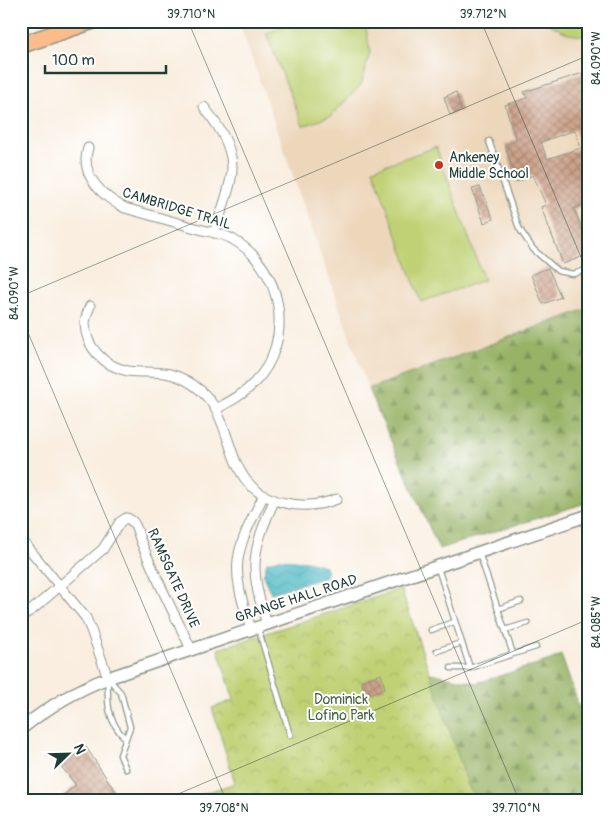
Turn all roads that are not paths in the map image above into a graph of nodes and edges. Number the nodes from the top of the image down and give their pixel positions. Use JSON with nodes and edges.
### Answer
{"nodes":[{"id":1,"x":92,"y":21,"type":"edge"},
{"id":2,"x":21,"y":45,"type":"edge"},
{"id":3,"x":204,"y":107,"type":"dead end"},
{"id":4,"x":489,"y":141,"type":"dead end"},
{"id":5,"x":88,"y":148,"type":"dead end"},
{"id":6,"x":214,"y":233,"type":"junction"},
{"id":7,"x":589,"y":269,"type":"edge"},
{"id":8,"x":90,"y":306,"type":"dead end"},
{"id":9,"x":216,"y":409,"type":"junction"},
{"id":10,"x":263,"y":497,"type":"junction"},
{"id":11,"x":337,"y":499,"type":"dead end"},
{"id":12,"x":274,"y":501,"type":"junction"},
{"id":13,"x":589,"y":516,"type":"edge"},
{"id":14,"x":21,"y":539,"type":"edge"},
{"id":15,"x":479,"y":552,"type":"junction"},
{"id":16,"x":438,"y":566,"type":"junction"},
{"id":17,"x":60,"y":586,"type":"junction"},
{"id":18,"x":521,"y":601,"type":"dead end"},
{"id":19,"x":498,"y":609,"type":"junction"},
{"id":20,"x":21,"y":617,"type":"edge"},
{"id":21,"x":454,"y":622,"type":"junction"},
{"id":22,"x":528,"y":623,"type":"dead end"},
{"id":23,"x":258,"y":626,"type":"junction"},
{"id":24,"x":431,"y":630,"type":"dead end"},
{"id":25,"x":505,"y":630,"type":"junction"},
{"id":26,"x":461,"y":643,"type":"junction"},
{"id":27,"x":536,"y":647,"type":"dead end"},
{"id":28,"x":191,"y":649,"type":"junction"},
{"id":29,"x":437,"y":651,"type":"dead end"},
{"id":30,"x":513,"y":654,"type":"junction"},
{"id":31,"x":451,"y":668,"type":"dead end"},
{"id":32,"x":470,"y":668,"type":"junction"},
{"id":33,"x":108,"y":678,"type":"junction"},
{"id":34,"x":21,"y":729,"type":"edge"},
{"id":35,"x":290,"y":735,"type":"dead end"},
{"id":36,"x":125,"y":738,"type":"junction"},
{"id":37,"x":126,"y":769,"type":"dead end"}],
"edges":[{"from":1,"to":2,"type":"highway"},
{"from":3,"to":6,"type":"street"},
{"from":4,"to":7,"type":"lane"},
{"from":5,"to":6,"type":"street","name":"CAMBRIDGE TRAIL"},
{"from":6,"to":9,"type":"street","name":"CAMBRIDGE TRAIL"},
{"from":8,"to":9,"type":"street"},
{"from":9,"to":10,"type":"street"},
{"from":10,"to":12,"type":"street"},
{"from":10,"to":23,"type":"street"},
{"from":11,"to":12,"type":"street"},
{"from":12,"to":23,"type":"street"},
{"from":13,"to":15,"type":"street","name":"GRANGE HALL ROAD"},
{"from":14,"to":17,"type":"street"},
{"from":15,"to":16,"type":"street","name":"GRANGE HALL ROAD"},
{"from":15,"to":19,"type":"lane"},
{"from":16,"to":21,"type":"lane"},
{"from":16,"to":23,"type":"street","name":"GRANGE HALL ROAD"},
{"from":17,"to":20,"type":"street","name":"RAMSGATE DRIVE"},
{"from":17,"to":28,"type":"street","name":"RAMSGATE DRIVE"},
{"from":17,"to":33,"type":"street"},
{"from":18,"to":19,"type":"lane"},
{"from":19,"to":25,"type":"lane"},
{"from":21,"to":24,"type":"lane"},
{"from":21,"to":26,"type":"lane"},
{"from":22,"to":25,"type":"lane"},
{"from":23,"to":28,"type":"street","name":"GRANGE HALL ROAD"},
{"from":23,"to":35,"type":"lane"},
{"from":25,"to":30,"type":"lane"},
{"from":26,"to":29,"type":"lane"},
{"from":26,"to":32,"type":"lane"},
{"from":27,"to":30,"type":"lane"},
{"from":28,"to":33,"type":"street","name":"GRANGE HALL ROAD"},
{"from":30,"to":32,"type":"lane"},
{"from":31,"to":32,"type":"lane"},
{"from":33,"to":34,"type":"street","name":"GRANGE HALL ROAD"},
{"from":33,"to":36,"type":"lane"},
{"from":33,"to":36,"type":"lane"},
{"from":36,"to":37,"type":"lane"}]}
